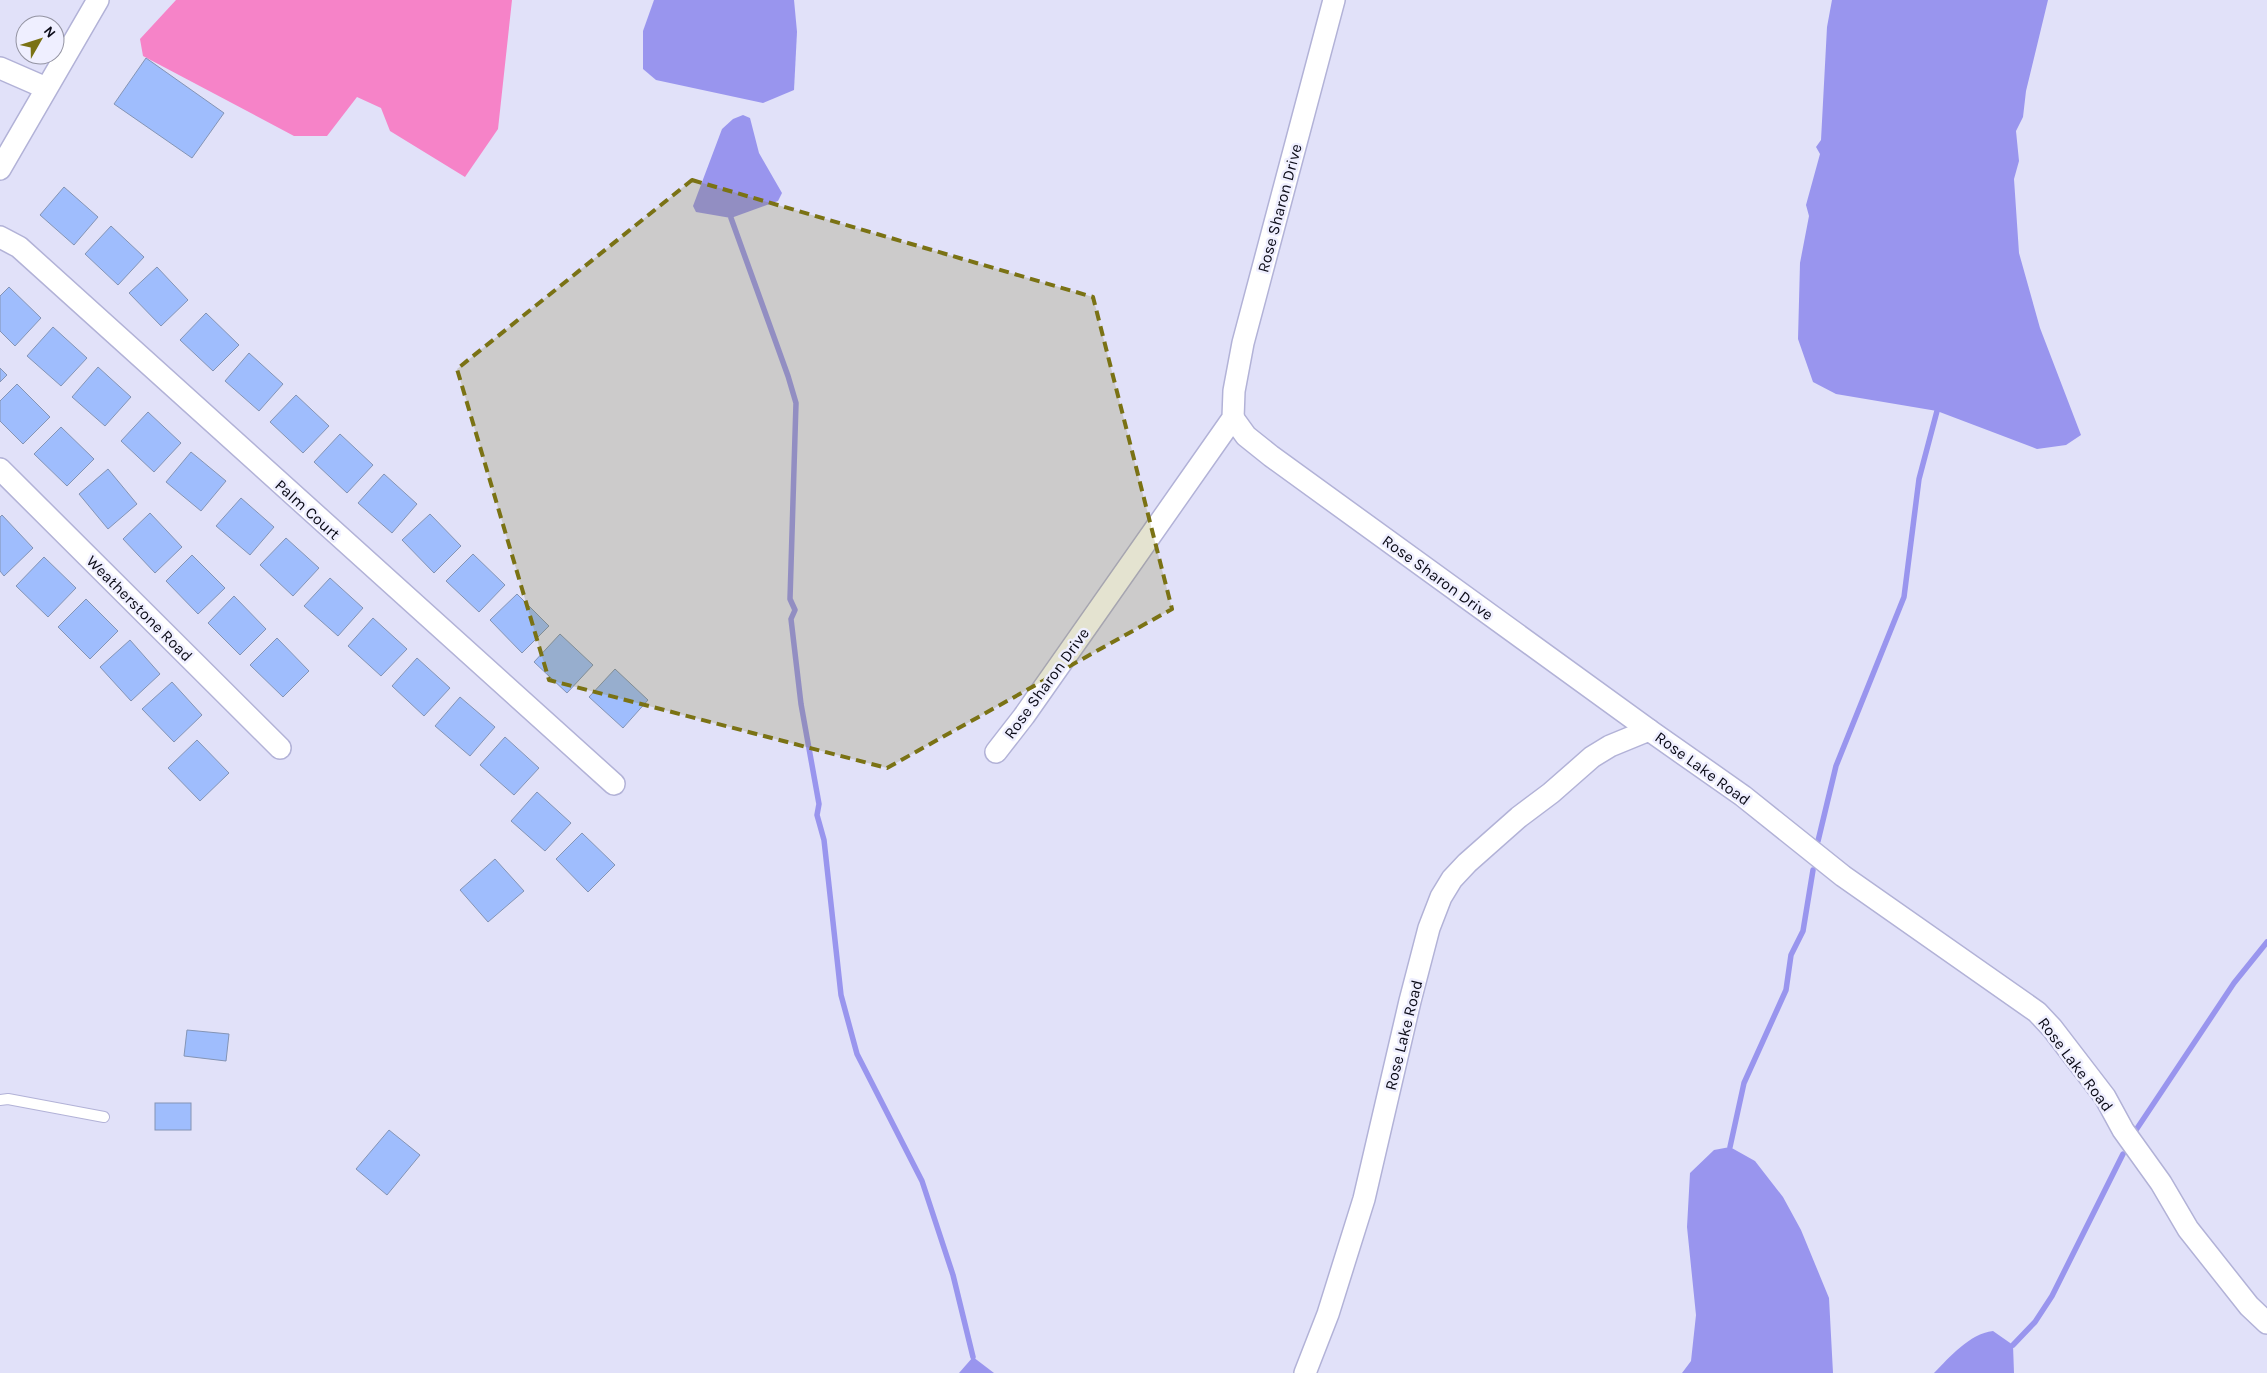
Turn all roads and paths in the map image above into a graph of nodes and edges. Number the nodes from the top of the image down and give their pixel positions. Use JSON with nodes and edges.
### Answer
{"nodes":[{"id":1,"x":98,"y":0,"type":"edge"},
{"id":2,"x":1334,"y":0,"type":"edge"},
{"id":3,"x":0,"y":68,"type":"edge"},
{"id":4,"x":46,"y":88,"type":"junction"},
{"id":5,"x":0,"y":170,"type":"edge"},
{"id":6,"x":0,"y":237,"type":"edge"},
{"id":7,"x":1233,"y":418,"type":"junction"},
{"id":8,"x":0,"y":469,"type":"edge"},
{"id":9,"x":1649,"y":730,"type":"junction"},
{"id":10,"x":280,"y":748,"type":"dead end"},
{"id":11,"x":996,"y":752,"type":"dead end"},
{"id":12,"x":614,"y":784,"type":"dead end"},
{"id":13,"x":0,"y":1100,"type":"edge"},
{"id":14,"x":104,"y":1117,"type":"dead end"},
{"id":15,"x":2267,"y":1323,"type":"edge"},
{"id":16,"x":1305,"y":1373,"type":"edge"}],
"edges":[{"from":1,"to":4,"type":"street"},
{"from":2,"to":7,"type":"street","name":"Rose Sharon Drive"},
{"from":3,"to":4,"type":"street"},
{"from":4,"to":5,"type":"street"},
{"from":6,"to":12,"type":"street","name":"Palm Court"},
{"from":7,"to":9,"type":"street","name":"Rose Sharon Drive"},
{"from":7,"to":11,"type":"street","name":"Rose Sharon Drive"},
{"from":8,"to":10,"type":"street","name":"Weatherstone Road"},
{"from":9,"to":15,"type":"street","name":"Rose Lake Road"},
{"from":9,"to":16,"type":"street","name":"Rose Lake Road"},
{"from":13,"to":14,"type":"lane"}]}
